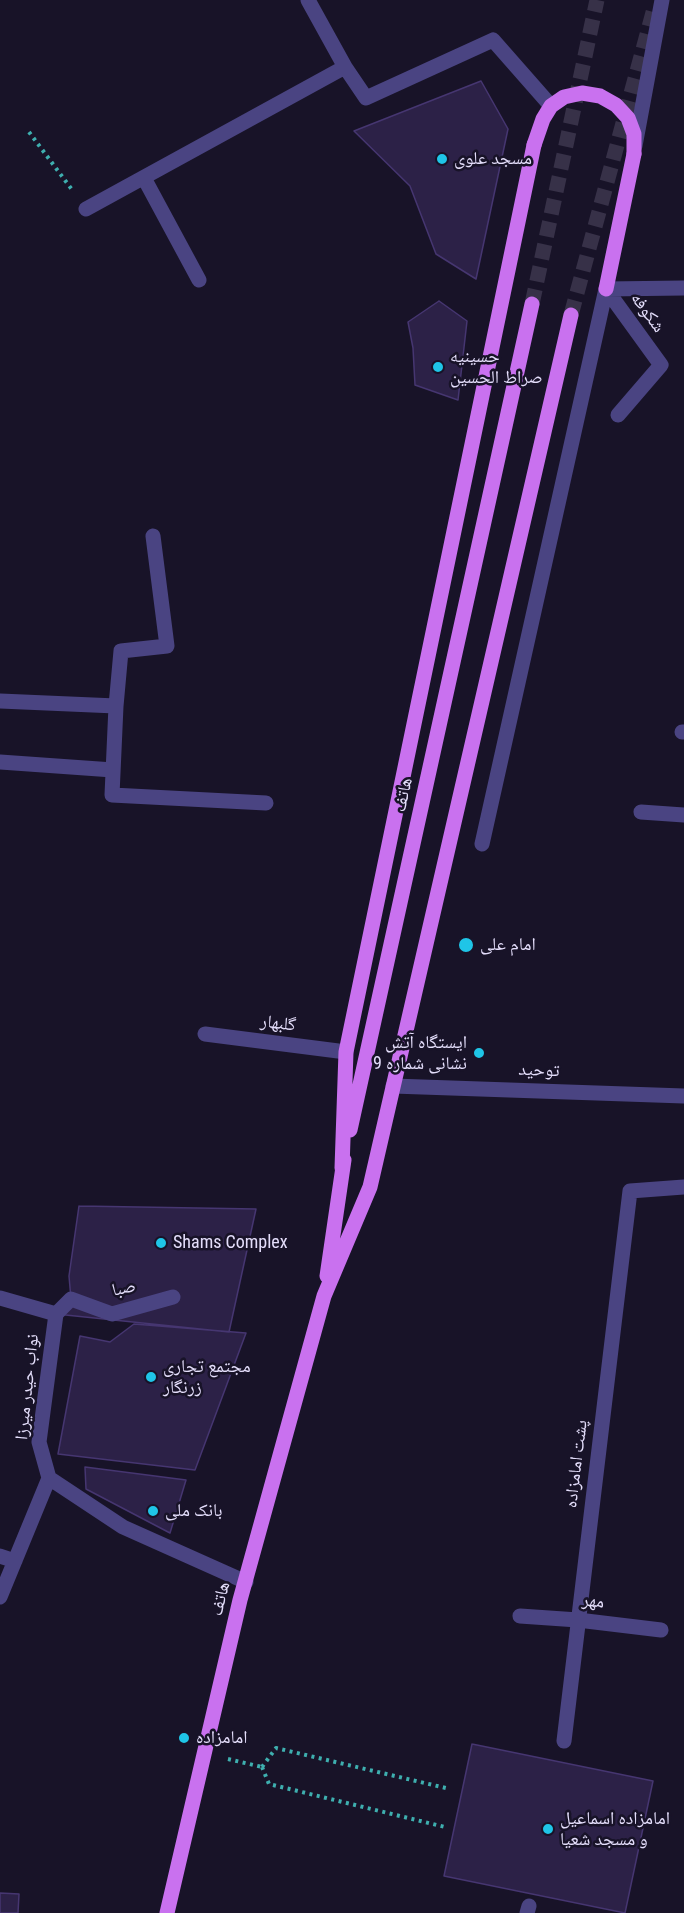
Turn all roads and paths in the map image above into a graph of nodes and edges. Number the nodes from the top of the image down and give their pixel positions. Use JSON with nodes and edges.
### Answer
{"nodes":[{"id":1,"x":308,"y":0,"type":"edge"},
{"id":2,"x":662,"y":0,"type":"edge"},
{"id":3,"x":345,"y":67,"type":"junction"},
{"id":4,"x":551,"y":105,"type":"junction"},
{"id":5,"x":29,"y":132,"type":"dead end"},
{"id":6,"x":634,"y":154,"type":"junction"},
{"id":7,"x":144,"y":177,"type":"junction"},
{"id":8,"x":86,"y":209,"type":"joint"},
{"id":9,"x":199,"y":280,"type":"dead end"},
{"id":10,"x":684,"y":288,"type":"edge"},
{"id":11,"x":606,"y":289,"type":"junction"},
{"id":12,"x":532,"y":304,"type":"tunnel mouth"},
{"id":13,"x":571,"y":315,"type":"tunnel mouth"},
{"id":14,"x":618,"y":415,"type":"dead end"},
{"id":15,"x":153,"y":536,"type":"dead end"},
{"id":16,"x":0,"y":701,"type":"edge"},
{"id":17,"x":116,"y":706,"type":"junction"},
{"id":18,"x":0,"y":762,"type":"edge"},
{"id":19,"x":113,"y":770,"type":"junction"},
{"id":20,"x":266,"y":802,"type":"dead end"},
{"id":21,"x":641,"y":812,"type":"dead end"},
{"id":22,"x":684,"y":815,"type":"edge"},
{"id":23,"x":482,"y":844,"type":"dead end"},
{"id":24,"x":205,"y":1034,"type":"dead end"},
{"id":25,"x":346,"y":1052,"type":"junction"},
{"id":26,"x":393,"y":1086,"type":"junction"},
{"id":27,"x":684,"y":1096,"type":"edge"},
{"id":28,"x":342,"y":1168,"type":"junction"},
{"id":29,"x":684,"y":1187,"type":"edge"},
{"id":30,"x":324,"y":1296,"type":"junction"},
{"id":31,"x":173,"y":1297,"type":"dead end"},
{"id":32,"x":0,"y":1298,"type":"edge"},
{"id":33,"x":56,"y":1314,"type":"junction"},
{"id":34,"x":49,"y":1478,"type":"junction"},
{"id":35,"x":0,"y":1556,"type":"edge"},
{"id":36,"x":15,"y":1561,"type":"junction"},
{"id":37,"x":246,"y":1582,"type":"junction"},
{"id":38,"x":0,"y":1597,"type":"edge"},
{"id":39,"x":520,"y":1616,"type":"dead end"},
{"id":40,"x":578,"y":1620,"type":"junction"},
{"id":41,"x":661,"y":1630,"type":"dead end"},
{"id":42,"x":564,"y":1741,"type":"dead end"},
{"id":43,"x":205,"y":1753,"type":"junction"},
{"id":44,"x":262,"y":1767,"type":"junction"},
{"id":45,"x":450,"y":1789,"type":"dead end"},
{"id":46,"x":445,"y":1827,"type":"dead end"},
{"id":47,"x":167,"y":1913,"type":"edge"}],
"edges":[{"from":1,"to":3,"type":"street"},
{"from":2,"to":6,"type":"street"},
{"from":3,"to":4,"type":"street"},
{"from":3,"to":7,"type":"street"},
{"from":4,"to":6,"type":"main road","bridge":true},
{"from":4,"to":25,"type":"main road","bridge":true},
{"from":5,"to":8,"type":"path"},
{"from":6,"to":11,"type":"main road"},
{"from":7,"to":8,"type":"street"},
{"from":7,"to":9,"type":"street"},
{"from":10,"to":11,"type":"street"},
{"from":11,"to":14,"type":"street","name":"شکوفه"},
{"from":11,"to":23,"type":"street"},
{"from":12,"to":28,"type":"main road","name":"هاتف"},
{"from":13,"to":26,"type":"main road","name":"هاتف"},
{"from":15,"to":17,"type":"street"},
{"from":16,"to":17,"type":"street"},
{"from":17,"to":19,"type":"street"},
{"from":18,"to":19,"type":"street"},
{"from":19,"to":20,"type":"street"},
{"from":21,"to":22,"type":"street"},
{"from":24,"to":25,"type":"street","name":"گلبهار"},
{"from":25,"to":28,"type":"main road"},
{"from":26,"to":27,"type":"street","name":"توحید"},
{"from":26,"to":30,"type":"main road","name":"هاتف"},
{"from":28,"to":30,"type":"main road","name":"هاتف"},
{"from":29,"to":40,"type":"street","name":"پشت امامزاده"},
{"from":30,"to":37,"type":"main road","name":"هاتف"},
{"from":31,"to":33,"type":"street","name":"صبا"},
{"from":32,"to":33,"type":"street","name":"نواب حیدر میرزا"},
{"from":33,"to":34,"type":"street","name":"نواب حیدر میرزا"},
{"from":34,"to":36,"type":"street"},
{"from":34,"to":37,"type":"street"},
{"from":35,"to":36,"type":"street"},
{"from":36,"to":38,"type":"street"},
{"from":37,"to":43,"type":"main road","name":"هاتف"},
{"from":39,"to":40,"type":"street","name":"مهر"},
{"from":40,"to":41,"type":"street","name":"مهر"},
{"from":40,"to":42,"type":"street","name":"پشت امامزاده"},
{"from":43,"to":44,"type":"path"},
{"from":43,"to":47,"type":"main road","name":"هاتف"},
{"from":44,"to":45,"type":"path"},
{"from":44,"to":46,"type":"path"}]}
